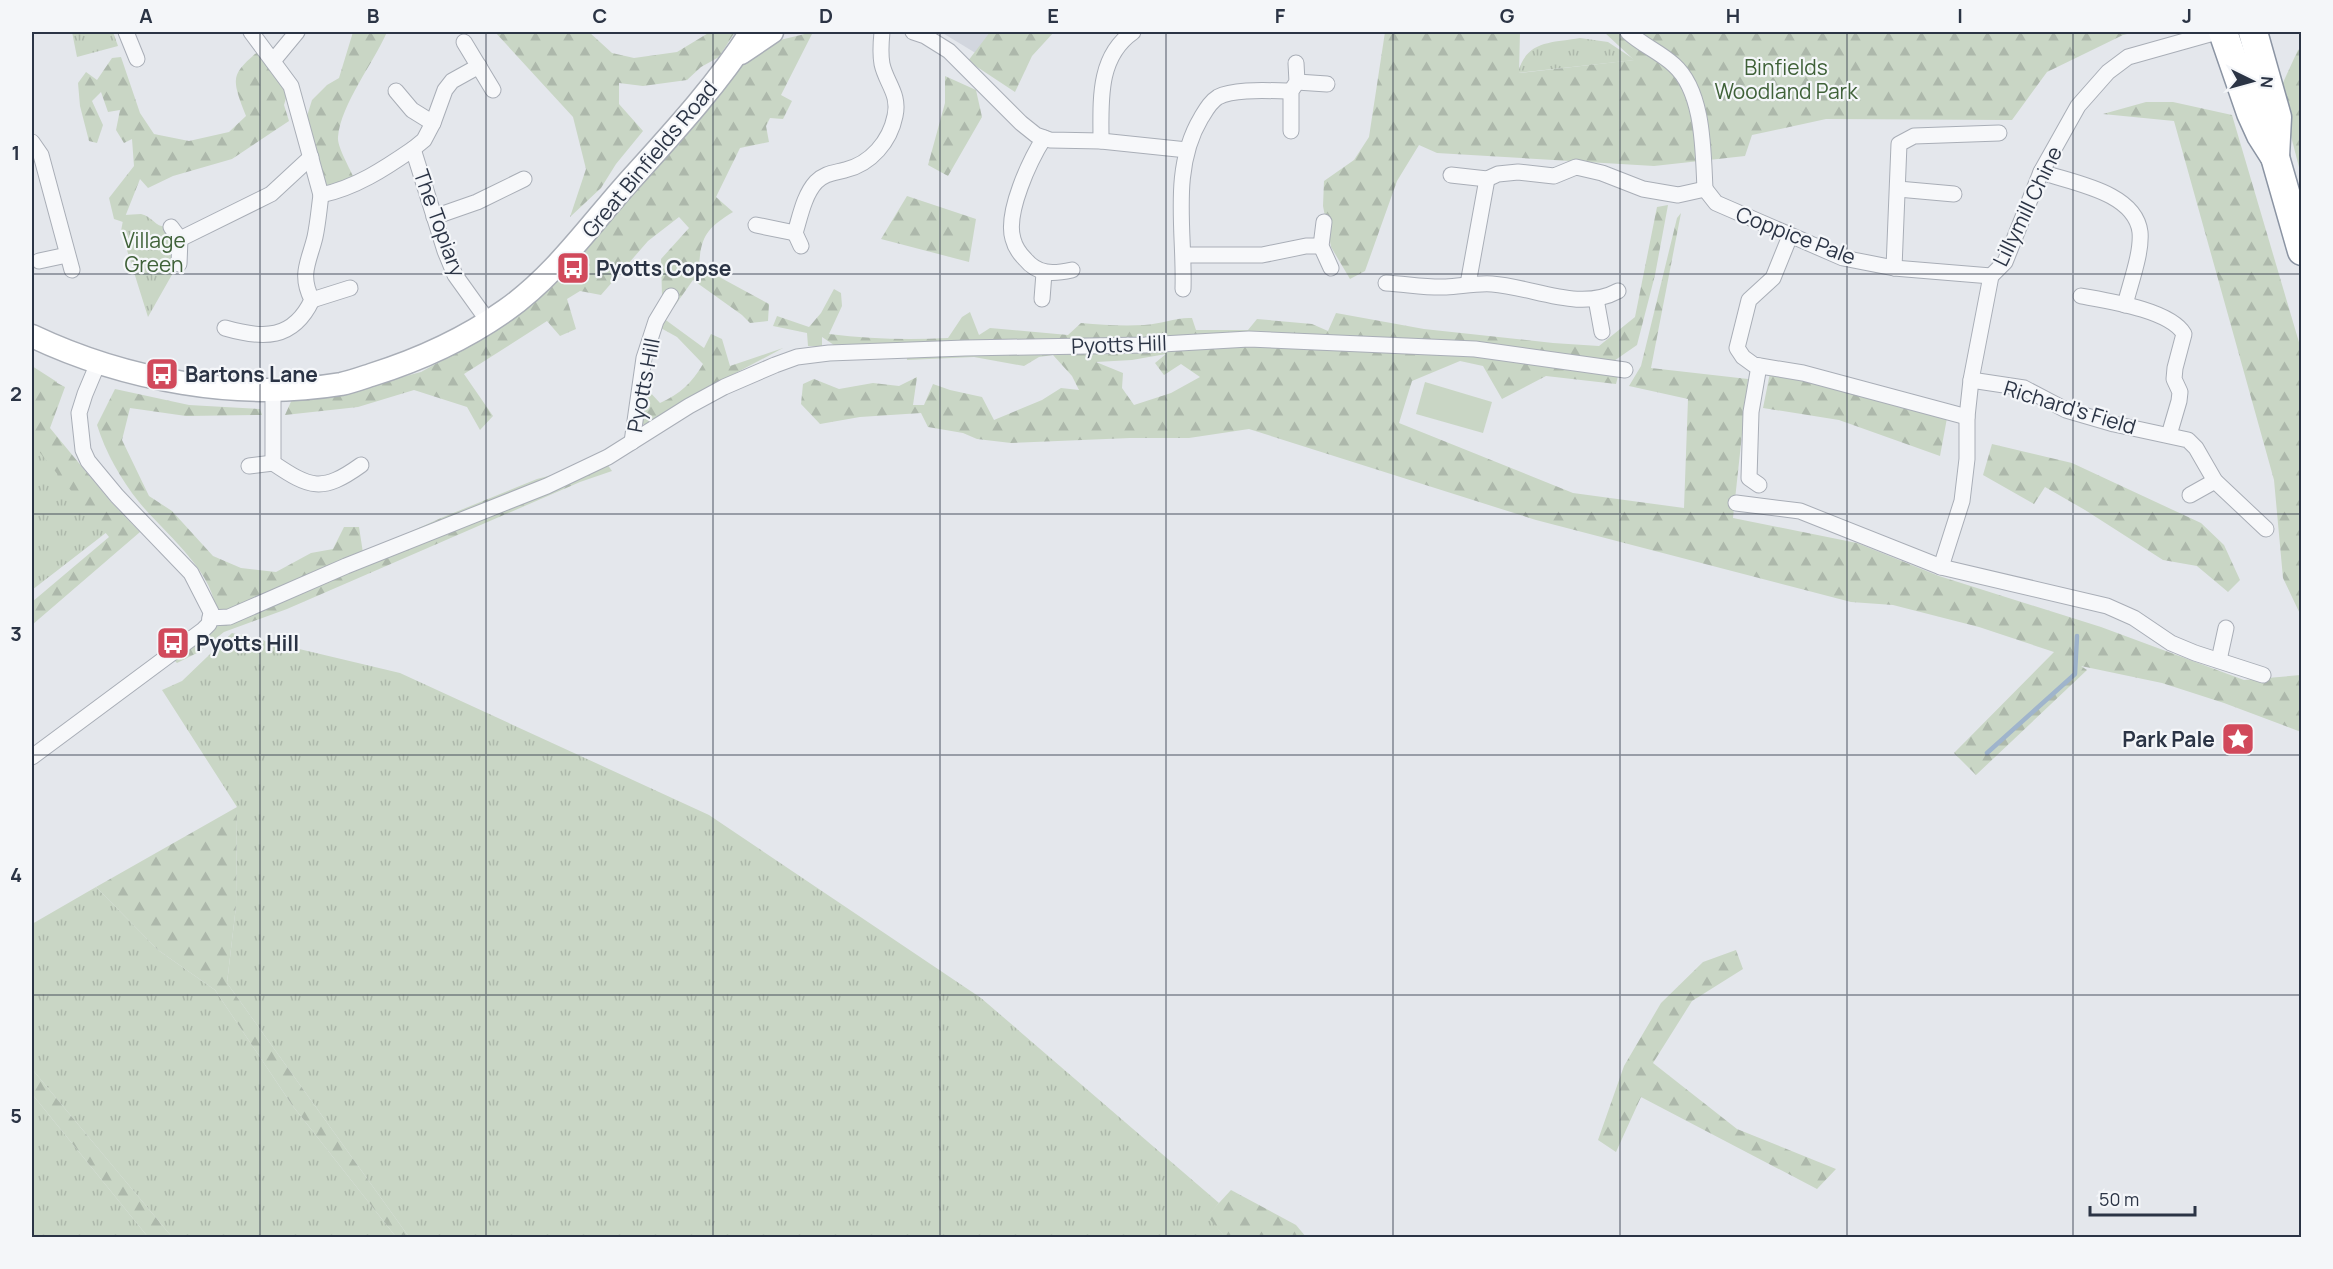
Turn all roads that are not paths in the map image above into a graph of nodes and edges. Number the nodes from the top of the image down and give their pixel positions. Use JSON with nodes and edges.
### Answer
{"nodes":[{"id":1,"x":251,"y":32,"type":"edge"},
{"id":2,"x":297,"y":32,"type":"edge"},
{"id":3,"x":751,"y":32,"type":"edge"},
{"id":4,"x":772,"y":32,"type":"edge"},
{"id":5,"x":882,"y":32,"type":"edge"},
{"id":6,"x":913,"y":32,"type":"edge"},
{"id":7,"x":1133,"y":32,"type":"edge"},
{"id":8,"x":1628,"y":32,"type":"edge"},
{"id":9,"x":2174,"y":32,"type":"edge"},
{"id":10,"x":2217,"y":32,"type":"edge"},
{"id":11,"x":2223,"y":32,"type":"edge"},
{"id":12,"x":2253,"y":32,"type":"edge"},
{"id":13,"x":132,"y":34,"type":"edge"},
{"id":14,"x":464,"y":42,"type":"dead end"},
{"id":15,"x":2166,"y":45,"type":"junction"},
{"id":16,"x":734,"y":57,"type":"junction"},
{"id":17,"x":137,"y":58,"type":"dead end"},
{"id":18,"x":273,"y":61,"type":"junction"},
{"id":19,"x":1296,"y":63,"type":"dead end"},
{"id":20,"x":479,"y":66,"type":"junction"},
{"id":21,"x":1328,"y":84,"type":"dead end"},
{"id":22,"x":1294,"y":87,"type":"junction"},
{"id":23,"x":396,"y":90,"type":"dead end"},
{"id":24,"x":493,"y":90,"type":"dead end"},
{"id":25,"x":433,"y":123,"type":"junction"},
{"id":26,"x":1291,"y":131,"type":"dead end"},
{"id":27,"x":1999,"y":133,"type":"dead end"},
{"id":28,"x":1044,"y":138,"type":"junction"},
{"id":29,"x":1101,"y":141,"type":"junction"},
{"id":30,"x":32,"y":142,"type":"edge"},
{"id":31,"x":413,"y":149,"type":"junction"},
{"id":32,"x":1187,"y":150,"type":"junction"},
{"id":33,"x":2275,"y":157,"type":"junction"},
{"id":34,"x":311,"y":158,"type":"junction"},
{"id":35,"x":2042,"y":172,"type":"junction"},
{"id":36,"x":1451,"y":175,"type":"dead end"},
{"id":37,"x":524,"y":178,"type":"dead end"},
{"id":38,"x":1488,"y":178,"type":"junction"},
{"id":39,"x":1705,"y":189,"type":"junction"},
{"id":40,"x":1898,"y":189,"type":"junction"},
{"id":41,"x":1954,"y":194,"type":"dead end"},
{"id":42,"x":321,"y":195,"type":"junction"},
{"id":43,"x":434,"y":217,"type":"junction"},
{"id":44,"x":1324,"y":222,"type":"dead end"},
{"id":45,"x":756,"y":225,"type":"dead end"},
{"id":46,"x":1790,"y":236,"type":"junction"},
{"id":47,"x":1321,"y":246,"type":"junction"},
{"id":48,"x":2301,"y":251,"type":"edge"},
{"id":49,"x":67,"y":255,"type":"junction"},
{"id":50,"x":1185,"y":255,"type":"junction"},
{"id":51,"x":39,"y":261,"type":"dead end"},
{"id":52,"x":179,"y":264,"type":"dead end"},
{"id":53,"x":1332,"y":268,"type":"dead end"},
{"id":54,"x":1894,"y":268,"type":"junction"},
{"id":55,"x":72,"y":270,"type":"dead end"},
{"id":56,"x":1072,"y":270,"type":"dead end"},
{"id":57,"x":1044,"y":273,"type":"junction"},
{"id":58,"x":1991,"y":276,"type":"junction"},
{"id":59,"x":1386,"y":283,"type":"dead end"},
{"id":60,"x":1468,"y":284,"type":"junction"},
{"id":61,"x":351,"y":288,"type":"dead end"},
{"id":62,"x":1183,"y":289,"type":"dead end"},
{"id":63,"x":1618,"y":291,"type":"dead end"},
{"id":64,"x":671,"y":296,"type":"dead end"},
{"id":65,"x":2081,"y":296,"type":"dead end"},
{"id":66,"x":1042,"y":299,"type":"dead end"},
{"id":67,"x":1596,"y":299,"type":"junction"},
{"id":68,"x":312,"y":300,"type":"junction"},
{"id":69,"x":2125,"y":305,"type":"junction"},
{"id":70,"x":488,"y":321,"type":"junction"},
{"id":71,"x":225,"y":327,"type":"dead end"},
{"id":72,"x":1602,"y":332,"type":"dead end"},
{"id":73,"x":32,"y":336,"type":"edge"},
{"id":74,"x":98,"y":363,"type":"junction"},
{"id":75,"x":1760,"y":366,"type":"junction"},
{"id":76,"x":1625,"y":370,"type":"dead end"},
{"id":77,"x":1971,"y":380,"type":"junction"},
{"id":78,"x":273,"y":390,"type":"junction"},
{"id":79,"x":1967,"y":417,"type":"junction"},
{"id":80,"x":2169,"y":435,"type":"junction"},
{"id":81,"x":632,"y":442,"type":"junction"},
{"id":82,"x":273,"y":463,"type":"junction"},
{"id":83,"x":361,"y":465,"type":"dead end"},
{"id":84,"x":249,"y":466,"type":"dead end"},
{"id":85,"x":2215,"y":482,"type":"junction"},
{"id":86,"x":2190,"y":495,"type":"dead end"},
{"id":87,"x":1736,"y":503,"type":"dead end"},
{"id":88,"x":1756,"y":506,"type":"junction"},
{"id":89,"x":2266,"y":529,"type":"dead end"},
{"id":90,"x":1941,"y":567,"type":"junction"},
{"id":91,"x":210,"y":618,"type":"junction"},
{"id":92,"x":2226,"y":628,"type":"dead end"},
{"id":93,"x":2219,"y":660,"type":"junction"},
{"id":94,"x":2263,"y":675,"type":"dead end"},
{"id":95,"x":32,"y":757,"type":"edge"}],
"edges":[{"from":1,"to":18,"type":"street"},
{"from":2,"to":18,"type":"street"},
{"from":3,"to":16,"type":"street","name":"Great Binfields Road"},
{"from":4,"to":16,"type":"street","name":"Great Binfields Road"},
{"from":5,"to":45,"type":"street"},
{"from":6,"to":28,"type":"street"},
{"from":7,"to":29,"type":"street"},
{"from":8,"to":39,"type":"street"},
{"from":9,"to":15,"type":"street"},
{"from":10,"to":15,"type":"street","name":"Lillymill Chine"},
{"from":11,"to":33,"type":"highway"},
{"from":12,"to":33,"type":"highway"},
{"from":13,"to":17,"type":"street"},
{"from":14,"to":20,"type":"street"},
{"from":15,"to":35,"type":"street","name":"Lillymill Chine"},
{"from":16,"to":70,"type":"street","name":"Great Binfields Road"},
{"from":18,"to":34,"type":"street"},
{"from":19,"to":22,"type":"street"},
{"from":20,"to":24,"type":"street"},
{"from":20,"to":25,"type":"street"},
{"from":21,"to":22,"type":"street"},
{"from":22,"to":26,"type":"street"},
{"from":22,"to":32,"type":"street"},
{"from":23,"to":25,"type":"street"},
{"from":25,"to":31,"type":"street"},
{"from":27,"to":40,"type":"street"},
{"from":28,"to":29,"type":"street"},
{"from":28,"to":57,"type":"street"},
{"from":29,"to":32,"type":"street"},
{"from":30,"to":49,"type":"street"},
{"from":31,"to":42,"type":"street","name":"The Topiary"},
{"from":31,"to":43,"type":"street","name":"The Topiary"},
{"from":32,"to":50,"type":"street"},
{"from":33,"to":48,"type":"highway"},
{"from":34,"to":42,"type":"street"},
{"from":34,"to":52,"type":"street"},
{"from":35,"to":58,"type":"street","name":"Lillymill Chine"},
{"from":35,"to":69,"type":"street"},
{"from":36,"to":38,"type":"street"},
{"from":37,"to":43,"type":"street"},
{"from":38,"to":39,"type":"street"},
{"from":38,"to":60,"type":"street"},
{"from":39,"to":46,"type":"street","name":"Coppice Pale"},
{"from":40,"to":41,"type":"street"},
{"from":40,"to":54,"type":"street"},
{"from":42,"to":68,"type":"street"},
{"from":43,"to":70,"type":"street","name":"The Topiary"},
{"from":44,"to":47,"type":"street"},
{"from":46,"to":54,"type":"street","name":"Coppice Pale"},
{"from":46,"to":75,"type":"street"},
{"from":47,"to":50,"type":"street"},
{"from":47,"to":53,"type":"street"},
{"from":49,"to":51,"type":"street"},
{"from":49,"to":55,"type":"street"},
{"from":50,"to":62,"type":"street"},
{"from":54,"to":58,"type":"street","name":"Coppice Pale"},
{"from":56,"to":57,"type":"street"},
{"from":57,"to":66,"type":"street"},
{"from":58,"to":77,"type":"street","name":"Lillymill Chine"},
{"from":59,"to":60,"type":"street"},
{"from":60,"to":67,"type":"street"},
{"from":61,"to":68,"type":"street"},
{"from":63,"to":67,"type":"street"},
{"from":64,"to":81,"type":"street","name":"Pyotts Hill"},
{"from":65,"to":69,"type":"street"},
{"from":67,"to":72,"type":"street"},
{"from":68,"to":71,"type":"street"},
{"from":69,"to":80,"type":"street"},
{"from":70,"to":78,"type":"street","name":"Great Binfields Road"},
{"from":73,"to":74,"type":"street","name":"Great Binfields Road"},
{"from":74,"to":78,"type":"street","name":"Great Binfields Road"},
{"from":74,"to":91,"type":"street"},
{"from":75,"to":79,"type":"street"},
{"from":75,"to":88,"type":"street"},
{"from":76,"to":81,"type":"street","name":"Pyotts Hill"},
{"from":77,"to":79,"type":"street","name":"Lillymill Chine"},
{"from":77,"to":80,"type":"street","name":"Richard's Field"},
{"from":78,"to":82,"type":"street"},
{"from":79,"to":90,"type":"street","name":"Lillymill Chine"},
{"from":80,"to":85,"type":"street","name":"Richard's Field"},
{"from":81,"to":91,"type":"street","name":"Pyotts Hill"},
{"from":82,"to":83,"type":"street"},
{"from":82,"to":84,"type":"street"},
{"from":85,"to":86,"type":"street"},
{"from":85,"to":89,"type":"street","name":"Richard's Field"},
{"from":87,"to":88,"type":"street"},
{"from":88,"to":90,"type":"street"},
{"from":90,"to":93,"type":"street"},
{"from":91,"to":95,"type":"street"},
{"from":92,"to":93,"type":"street"},
{"from":93,"to":94,"type":"street"}]}
